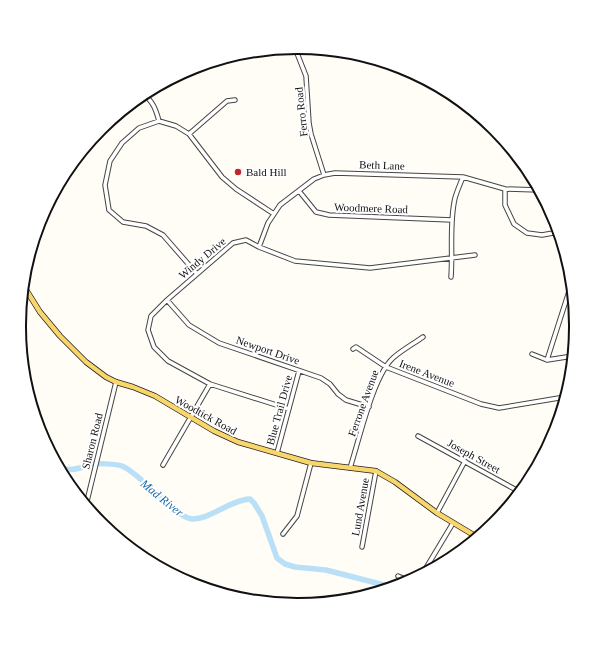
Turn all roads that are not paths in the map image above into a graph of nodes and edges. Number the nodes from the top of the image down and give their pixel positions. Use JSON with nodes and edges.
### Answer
{"nodes":[{"id":1,"x":297,"y":54,"type":"edge"},
{"id":2,"x":149,"y":99,"type":"edge"},
{"id":3,"x":235,"y":100,"type":"dead end"},
{"id":4,"x":159,"y":121,"type":"junction"},
{"id":5,"x":189,"y":134,"type":"junction"},
{"id":6,"x":324,"y":175,"type":"junction"},
{"id":7,"x":463,"y":177,"type":"junction"},
{"id":8,"x":505,"y":189,"type":"junction"},
{"id":9,"x":533,"y":190,"type":"edge"},
{"id":10,"x":299,"y":191,"type":"junction"},
{"id":11,"x":274,"y":214,"type":"junction"},
{"id":12,"x":452,"y":220,"type":"junction"},
{"id":13,"x":553,"y":233,"type":"edge"},
{"id":14,"x":259,"y":247,"type":"junction"},
{"id":15,"x":475,"y":255,"type":"dead end"},
{"id":16,"x":452,"y":258,"type":"junction"},
{"id":17,"x":197,"y":274,"type":"junction"},
{"id":18,"x":451,"y":277,"type":"dead end"},
{"id":19,"x":28,"y":293,"type":"edge"},
{"id":20,"x":567,"y":297,"type":"edge"},
{"id":21,"x":167,"y":300,"type":"junction"},
{"id":22,"x":423,"y":337,"type":"dead end"},
{"id":23,"x":353,"y":349,"type":"dead end"},
{"id":24,"x":532,"y":354,"type":"dead end"},
{"id":25,"x":567,"y":357,"type":"edge"},
{"id":26,"x":547,"y":360,"type":"junction"},
{"id":27,"x":386,"y":367,"type":"junction"},
{"id":28,"x":299,"y":371,"type":"junction"},
{"id":29,"x":116,"y":382,"type":"junction"},
{"id":30,"x":210,"y":384,"type":"junction"},
{"id":31,"x":559,"y":398,"type":"edge"},
{"id":32,"x":369,"y":407,"type":"junction"},
{"id":33,"x":289,"y":409,"type":"junction"},
{"id":34,"x":191,"y":417,"type":"junction"},
{"id":35,"x":418,"y":436,"type":"dead end"},
{"id":36,"x":277,"y":454,"type":"junction"},
{"id":37,"x":465,"y":461,"type":"junction"},
{"id":38,"x":311,"y":463,"type":"junction"},
{"id":39,"x":163,"y":465,"type":"dead end"},
{"id":40,"x":350,"y":468,"type":"junction"},
{"id":41,"x":376,"y":471,"type":"junction"},
{"id":42,"x":514,"y":489,"type":"edge"},
{"id":43,"x":88,"y":498,"type":"edge"},
{"id":44,"x":437,"y":513,"type":"junction"},
{"id":45,"x":453,"y":522,"type":"junction"},
{"id":46,"x":283,"y":534,"type":"dead end"},
{"id":47,"x":472,"y":534,"type":"edge"},
{"id":48,"x":362,"y":547,"type":"dead end"},
{"id":49,"x":428,"y":564,"type":"edge"}],
"edges":[{"from":1,"to":6,"type":"street","name":"Ferro Road"},
{"from":2,"to":4,"type":"street"},
{"from":3,"to":5,"type":"street"},
{"from":4,"to":5,"type":"street"},
{"from":4,"to":17,"type":"street"},
{"from":5,"to":11,"type":"street"},
{"from":6,"to":7,"type":"street","name":"Beth Lane"},
{"from":6,"to":10,"type":"street","name":"Beth Lane"},
{"from":7,"to":8,"type":"street","name":"Beth Lane"},
{"from":7,"to":12,"type":"street"},
{"from":8,"to":9,"type":"street","name":"Beth Lane"},
{"from":8,"to":13,"type":"street"},
{"from":10,"to":11,"type":"street","name":"Beth Lane"},
{"from":10,"to":12,"type":"street","name":"Woodmere Road"},
{"from":11,"to":14,"type":"street","name":"Beth Lane"},
{"from":12,"to":16,"type":"street"},
{"from":14,"to":16,"type":"street","name":"Windy Drive"},
{"from":14,"to":17,"type":"street","name":"Windy Drive"},
{"from":15,"to":16,"type":"street","name":"Windy Drive"},
{"from":16,"to":18,"type":"street"},
{"from":17,"to":21,"type":"street","name":"Windy Drive"},
{"from":19,"to":29,"type":"main road","name":"Woodtick Road"},
{"from":20,"to":26,"type":"street"},
{"from":21,"to":28,"type":"street","name":"Newport Drive"},
{"from":21,"to":30,"type":"street","name":"Windy Drive"},
{"from":22,"to":27,"type":"street","name":"Ferrone Avenue"},
{"from":23,"to":27,"type":"street","name":"Irene Avenue"},
{"from":24,"to":26,"type":"street"},
{"from":25,"to":26,"type":"street"},
{"from":27,"to":31,"type":"street","name":"Irene Avenue"},
{"from":27,"to":32,"type":"street","name":"Ferrone Avenue"},
{"from":28,"to":32,"type":"street","name":"Newport Drive"},
{"from":28,"to":33,"type":"street","name":"Blue Trail Drive"},
{"from":29,"to":34,"type":"main road","name":"Woodtick Road"},
{"from":29,"to":43,"type":"street","name":"Sharon Road"},
{"from":30,"to":33,"type":"street","name":"Windy Drive"},
{"from":30,"to":34,"type":"street"},
{"from":32,"to":40,"type":"street","name":"Ferrone Avenue"},
{"from":33,"to":36,"type":"street","name":"Blue Trail Drive"},
{"from":34,"to":36,"type":"main road","name":"Woodtick Road"},
{"from":34,"to":39,"type":"street"},
{"from":35,"to":37,"type":"street","name":"Joseph Street"},
{"from":36,"to":38,"type":"main road","name":"Woodtick Road"},
{"from":37,"to":42,"type":"street","name":"Joseph Street"},
{"from":37,"to":44,"type":"street"},
{"from":38,"to":40,"type":"main road","name":"Woodtick Road"},
{"from":38,"to":46,"type":"street"},
{"from":40,"to":41,"type":"main road","name":"Woodtick Road"},
{"from":41,"to":44,"type":"main road","name":"Woodtick Road"},
{"from":41,"to":48,"type":"street","name":"Lund Avenue"},
{"from":44,"to":45,"type":"main road","name":"Woodtick Road"},
{"from":45,"to":47,"type":"main road","name":"Woodtick Road"},
{"from":45,"to":49,"type":"street"}]}
